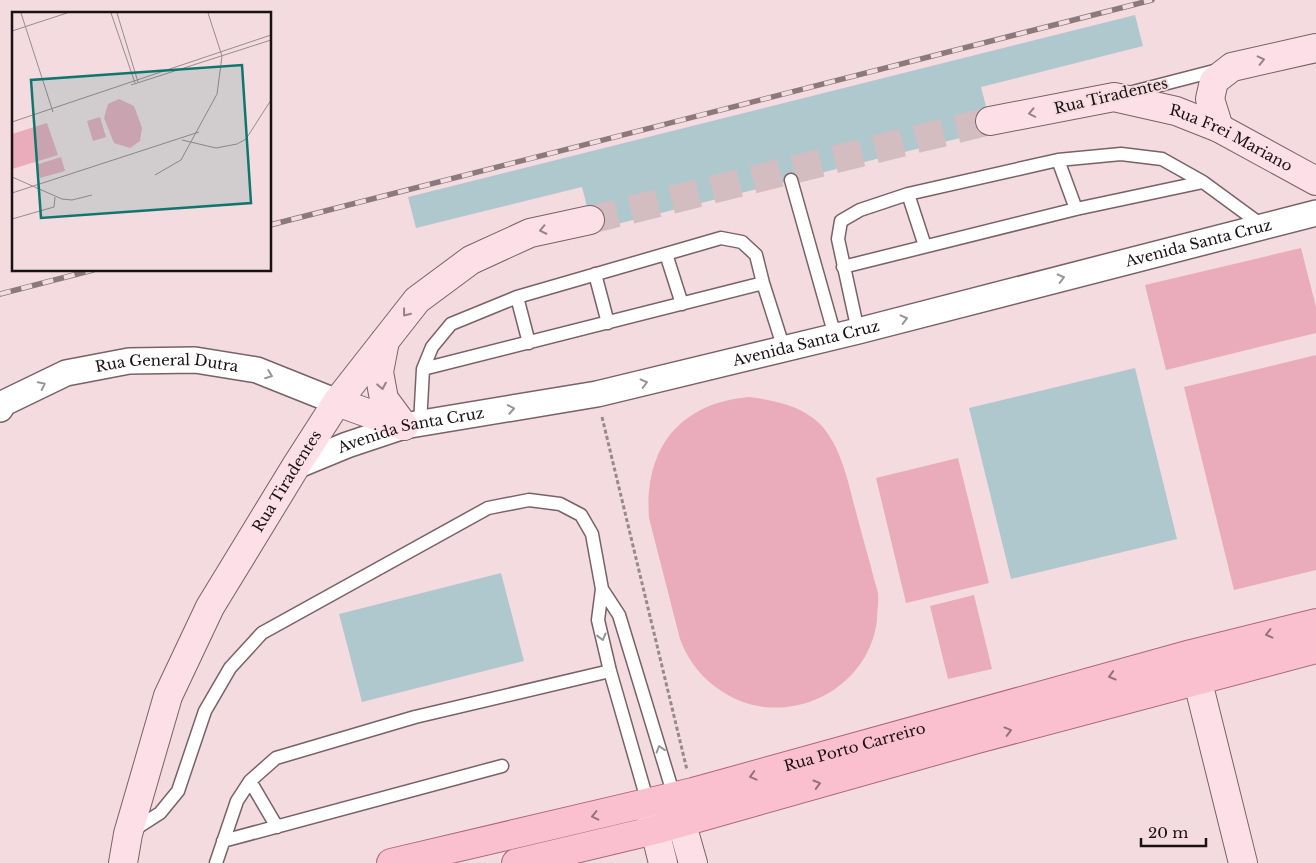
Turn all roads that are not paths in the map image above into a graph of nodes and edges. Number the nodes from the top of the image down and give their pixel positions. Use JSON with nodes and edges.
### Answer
{"nodes":[{"id":1,"x":1316,"y":48,"type":"edge"},
{"id":2,"x":1232,"y":67,"type":"junction"},
{"id":3,"x":1114,"y":97,"type":"junction"},
{"id":4,"x":990,"y":121,"type":"tunnel mouth"},
{"id":5,"x":1219,"y":128,"type":"junction"},
{"id":6,"x":1058,"y":160,"type":"junction"},
{"id":7,"x":791,"y":180,"type":"dead end"},
{"id":8,"x":1316,"y":181,"type":"edge"},
{"id":9,"x":1203,"y":182,"type":"junction"},
{"id":10,"x":908,"y":194,"type":"junction"},
{"id":11,"x":1076,"y":209,"type":"junction"},
{"id":12,"x":1316,"y":213,"type":"edge"},
{"id":13,"x":590,"y":220,"type":"tunnel mouth"},
{"id":14,"x":1263,"y":226,"type":"junction"},
{"id":15,"x":925,"y":246,"type":"junction"},
{"id":16,"x":666,"y":254,"type":"junction"},
{"id":17,"x":843,"y":267,"type":"junction"},
{"id":18,"x":594,"y":274,"type":"junction"},
{"id":19,"x":763,"y":283,"type":"junction"},
{"id":20,"x":517,"y":297,"type":"junction"},
{"id":21,"x":682,"y":304,"type":"junction"},
{"id":22,"x":608,"y":323,"type":"junction"},
{"id":23,"x":847,"y":334,"type":"junction"},
{"id":24,"x":385,"y":340,"type":"junction"},
{"id":25,"x":529,"y":343,"type":"junction"},
{"id":26,"x":784,"y":349,"type":"junction"},
{"id":27,"x":423,"y":370,"type":"junction"},
{"id":28,"x":337,"y":402,"type":"junction"},
{"id":29,"x":0,"y":409,"type":"edge"},
{"id":30,"x":412,"y":425,"type":"junction"},
{"id":31,"x":296,"y":466,"type":"junction"},
{"id":32,"x":602,"y":589,"type":"junction"},
{"id":33,"x":1316,"y":623,"type":"edge"},
{"id":34,"x":1316,"y":649,"type":"edge"},
{"id":35,"x":1194,"y":667,"type":"junction"},
{"id":36,"x":610,"y":671,"type":"junction"},
{"id":37,"x":502,"y":766,"type":"dead end"},
{"id":38,"x":250,"y":781,"type":"junction"},
{"id":39,"x":674,"y":803,"type":"junction"},
{"id":40,"x":277,"y":827,"type":"junction"},
{"id":41,"x":655,"y":830,"type":"junction"},
{"id":42,"x":128,"y":834,"type":"junction"},
{"id":43,"x":223,"y":841,"type":"junction"},
{"id":44,"x":123,"y":863,"type":"edge"},
{"id":45,"x":216,"y":863,"type":"edge"},
{"id":46,"x":391,"y":863,"type":"edge"},
{"id":47,"x":516,"y":863,"type":"edge"},
{"id":48,"x":663,"y":863,"type":"edge"},
{"id":49,"x":693,"y":863,"type":"edge"},
{"id":50,"x":1243,"y":863,"type":"edge"}],
"edges":[{"from":2,"to":1,"type":"street","name":"Rua Tiradentes","one_way":true},
{"from":2,"to":3,"type":"lane","name":"Rua Tiradentes"},
{"from":2,"to":5,"type":"street","name":"Rua Tiradentes"},
{"from":3,"to":4,"type":"street","name":"Rua Tiradentes","one_way":true},
{"from":3,"to":5,"type":"street","name":"Rua Frei Mariano"},
{"from":5,"to":8,"type":"street","name":"Rua Frei Mariano"},
{"from":6,"to":9,"type":"lane"},
{"from":6,"to":10,"type":"lane"},
{"from":6,"to":11,"type":"lane"},
{"from":7,"to":23,"type":"lane"},
{"from":9,"to":11,"type":"lane"},
{"from":9,"to":14,"type":"lane"},
{"from":10,"to":15,"type":"lane"},
{"from":10,"to":17,"type":"lane"},
{"from":11,"to":15,"type":"lane"},
{"from":12,"to":14,"type":"street","name":"Avenida Santa Cruz"},
{"from":13,"to":24,"type":"street","name":"Rua Tiradentes","one_way":true},
{"from":23,"to":14,"type":"street","name":"Avenida Santa Cruz","one_way":true},
{"from":15,"to":17,"type":"lane"},
{"from":16,"to":18,"type":"lane"},
{"from":16,"to":19,"type":"lane"},
{"from":16,"to":21,"type":"lane"},
{"from":17,"to":23,"type":"lane"},
{"from":18,"to":20,"type":"lane"},
{"from":18,"to":22,"type":"lane"},
{"from":19,"to":21,"type":"lane"},
{"from":19,"to":26,"type":"lane"},
{"from":20,"to":25,"type":"lane"},
{"from":20,"to":27,"type":"lane"},
{"from":21,"to":22,"type":"lane"},
{"from":22,"to":25,"type":"lane"},
{"from":23,"to":26,"type":"street","name":"Avenida Santa Cruz"},
{"from":24,"to":28,"type":"street","name":"Rua Tiradentes"},
{"from":24,"to":30,"type":"street","one_way":true},
{"from":25,"to":27,"type":"lane"},
{"from":30,"to":26,"type":"street","name":"Avenida Santa Cruz","one_way":true},
{"from":27,"to":30,"type":"lane"},
{"from":29,"to":28,"type":"street","name":"Rua General Dutra","one_way":true},
{"from":28,"to":30,"type":"street"},
{"from":28,"to":31,"type":"street","name":"Rua Tiradentes"},
{"from":30,"to":31,"type":"street","name":"Avenida Santa Cruz"},
{"from":31,"to":42,"type":"street","name":"Rua Tiradentes"},
{"from":32,"to":36,"type":"lane","one_way":true},
{"from":39,"to":32,"type":"lane","one_way":true},
{"from":32,"to":42,"type":"lane"},
{"from":33,"to":35,"type":"main road","name":"Rua Porto Carreiro","one_way":true},
{"from":34,"to":35,"type":"main road","name":"Rua Porto Carreiro"},
{"from":35,"to":39,"type":"main road","name":"Rua Porto Carreiro"},
{"from":35,"to":50,"type":"street"},
{"from":36,"to":38,"type":"lane"},
{"from":36,"to":39,"type":"lane"},
{"from":37,"to":40,"type":"lane"},
{"from":38,"to":40,"type":"lane"},
{"from":38,"to":43,"type":"lane"},
{"from":39,"to":41,"type":"street"},
{"from":39,"to":46,"type":"main road","name":"Rua Porto Carreiro","one_way":true},
{"from":39,"to":49,"type":"street"},
{"from":40,"to":43,"type":"lane"},
{"from":41,"to":47,"type":"main road"},
{"from":41,"to":48,"type":"street"},
{"from":42,"to":44,"type":"street","name":"Rua Tiradentes"},
{"from":43,"to":45,"type":"lane"}]}
